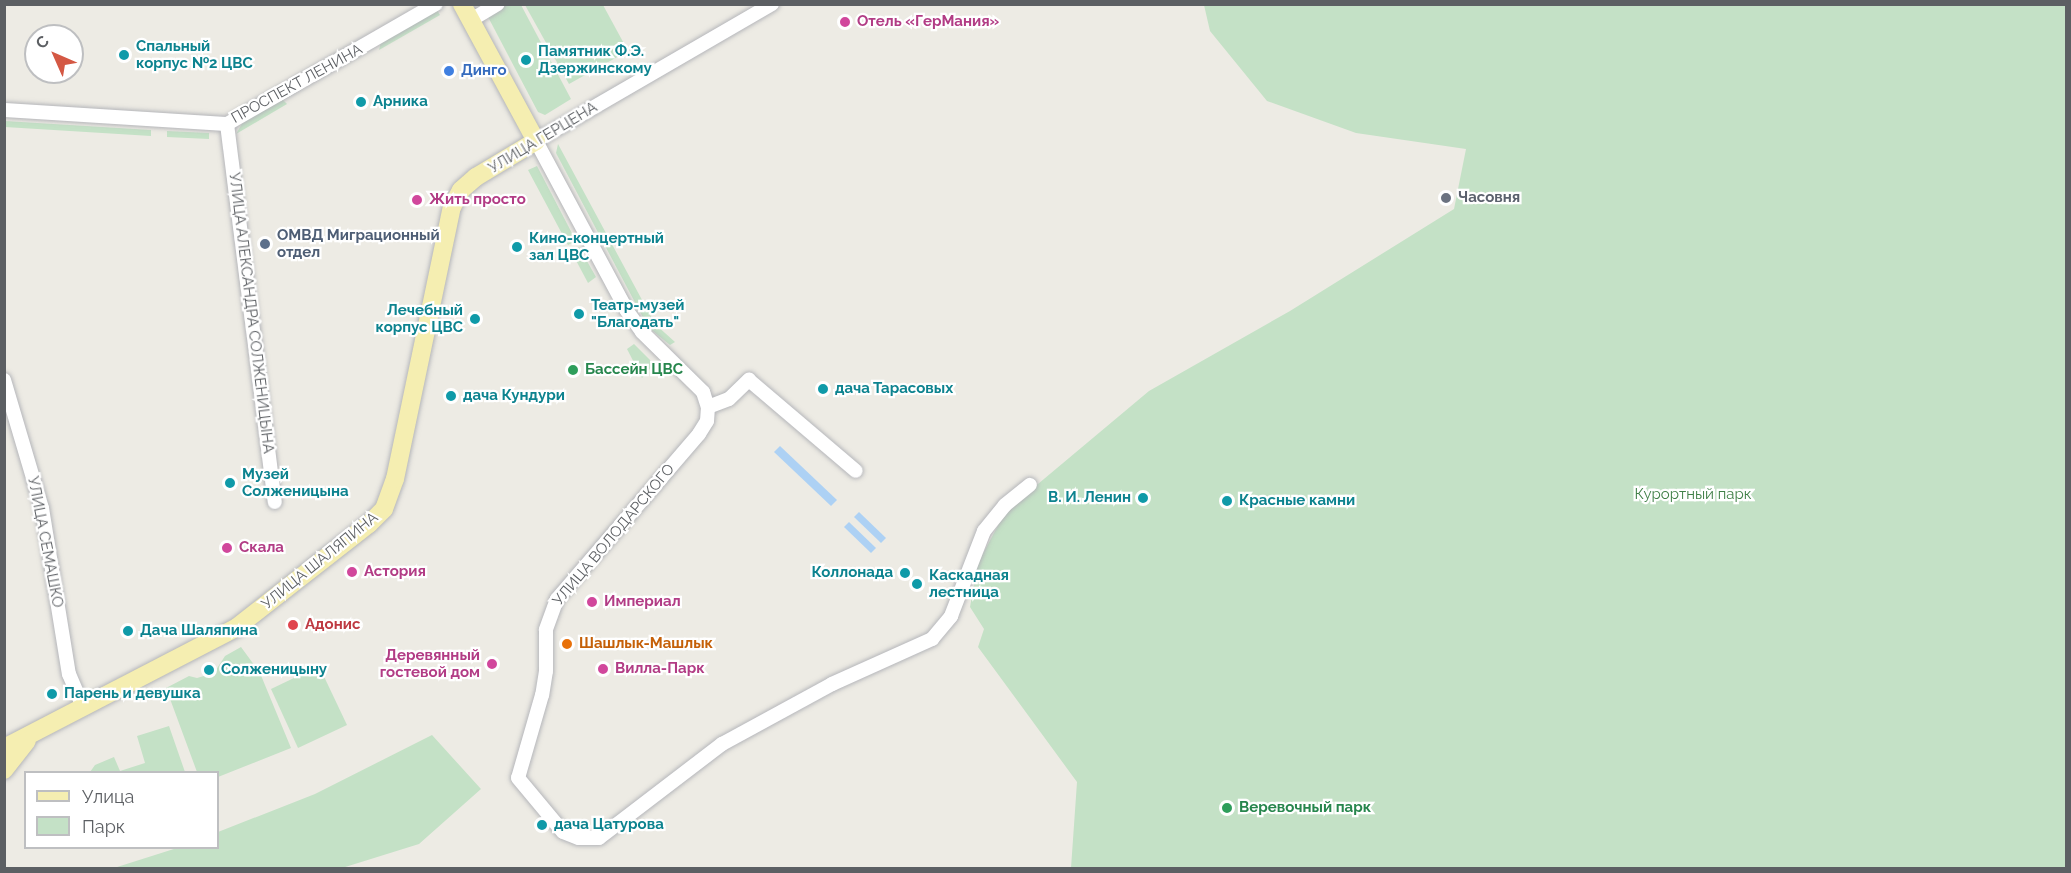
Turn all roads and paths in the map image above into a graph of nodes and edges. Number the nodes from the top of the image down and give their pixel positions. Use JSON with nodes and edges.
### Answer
{"nodes":[{"id":1,"x":436,"y":4,"type":"edge"},
{"id":2,"x":498,"y":4,"type":"edge"},
{"id":3,"x":772,"y":4,"type":"edge"},
{"id":4,"x":466,"y":12,"type":"edge"},
{"id":5,"x":4,"y":110,"type":"edge"},
{"id":6,"x":227,"y":124,"type":"junction"},
{"id":7,"x":536,"y":141,"type":"junction"},
{"id":8,"x":4,"y":380,"type":"edge"},
{"id":9,"x":708,"y":406,"type":"junction"},
{"id":10,"x":856,"y":471,"type":"dead end"},
{"id":11,"x":1030,"y":485,"type":"dead end"},
{"id":12,"x":392,"y":493,"type":"joint"},
{"id":13,"x":275,"y":502,"type":"dead end"},
{"id":14,"x":81,"y":705,"type":"junction"},
{"id":15,"x":31,"y":735,"type":"junction"},
{"id":16,"x":4,"y":748,"type":"edge"},
{"id":17,"x":4,"y":770,"type":"edge"}],
"edges":[{"from":1,"to":6,"type":"street","name":"ПРОСПЕКТ ЛЕНИНА"},
{"from":2,"to":4,"type":"street"},
{"from":3,"to":7,"type":"street","name":"УЛИЦА ГЕРЦЕНА"},
{"from":4,"to":7,"type":"main road"},
{"from":5,"to":6,"type":"street","name":"ПРОСПЕКТ ЛЕНИНА"},
{"from":6,"to":13,"type":"street","name":"УЛИЦА АЛЕКСАНДРА СОЛЖЕНИЦЫНА"},
{"from":7,"to":9,"type":"street"},
{"from":7,"to":12,"type":"main road","name":"УЛИЦА ГЕРЦЕНА"},
{"from":8,"to":14,"type":"street","name":"УЛИЦА СЕМАШКО"},
{"from":9,"to":10,"type":"street"},
{"from":9,"to":11,"type":"street","name":"УЛИЦА ВОЛОДАРСКОГО"},
{"from":12,"to":14,"type":"main road","name":"УЛИЦА ШАЛЯПИНА"},
{"from":14,"to":15,"type":"main road","name":"УЛИЦА ШАЛЯПИНА"},
{"from":15,"to":16,"type":"main road","name":"УЛИЦА ШАЛЯПИНА"},
{"from":15,"to":17,"type":"main road"}]}
